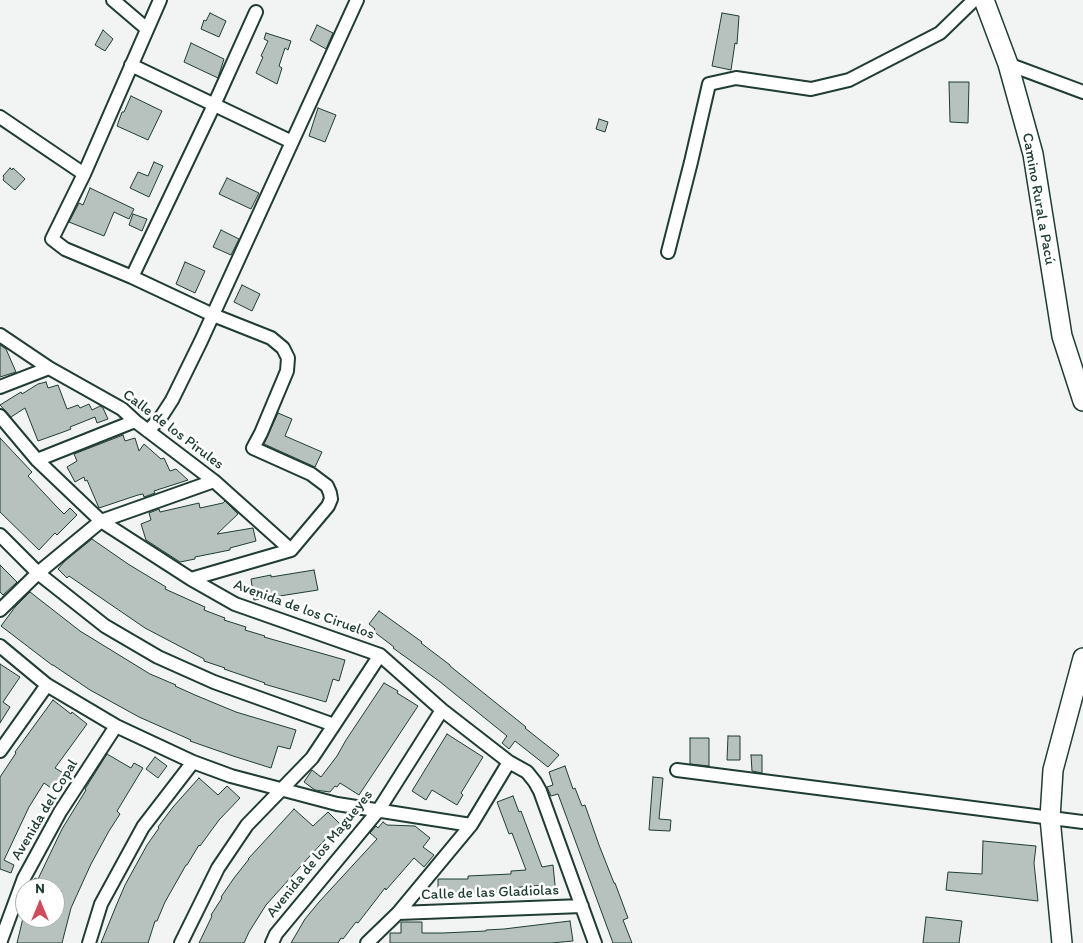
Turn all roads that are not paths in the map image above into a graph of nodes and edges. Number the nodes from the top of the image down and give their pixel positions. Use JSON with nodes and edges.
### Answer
{"nodes":[{"id":1,"x":113,"y":0,"type":"edge"},
{"id":2,"x":160,"y":0,"type":"edge"},
{"id":3,"x":357,"y":0,"type":"edge"},
{"id":4,"x":974,"y":0,"type":"edge"},
{"id":5,"x":984,"y":0,"type":"edge"},
{"id":6,"x":256,"y":12,"type":"dead end"},
{"id":7,"x":147,"y":29,"type":"junction"},
{"id":8,"x":1008,"y":64,"type":"junction"},
{"id":9,"x":131,"y":65,"type":"junction"},
{"id":10,"x":1083,"y":92,"type":"edge"},
{"id":11,"x":214,"y":105,"type":"junction"},
{"id":12,"x":0,"y":117,"type":"edge"},
{"id":13,"x":292,"y":142,"type":"junction"},
{"id":14,"x":84,"y":174,"type":"junction"},
{"id":15,"x":668,"y":252,"type":"dead end"},
{"id":16,"x":132,"y":277,"type":"junction"},
{"id":17,"x":213,"y":315,"type":"junction"},
{"id":18,"x":0,"y":335,"type":"edge"},
{"id":19,"x":49,"y":368,"type":"junction"},
{"id":20,"x":0,"y":387,"type":"edge"},
{"id":21,"x":1083,"y":401,"type":"edge"},
{"id":22,"x":0,"y":416,"type":"edge"},
{"id":23,"x":135,"y":421,"type":"junction"},
{"id":24,"x":148,"y":430,"type":"junction"},
{"id":25,"x":38,"y":460,"type":"junction"},
{"id":26,"x":214,"y":481,"type":"junction"},
{"id":27,"x":101,"y":521,"type":"junction"},
{"id":28,"x":0,"y":535,"type":"edge"},
{"id":29,"x":291,"y":550,"type":"junction"},
{"id":30,"x":38,"y":573,"type":"junction"},
{"id":31,"x":190,"y":579,"type":"junction"},
{"id":32,"x":0,"y":610,"type":"edge"},
{"id":33,"x":0,"y":646,"type":"edge"},
{"id":34,"x":380,"y":655,"type":"junction"},
{"id":35,"x":1083,"y":658,"type":"edge"},
{"id":36,"x":47,"y":685,"type":"junction"},
{"id":37,"x":442,"y":710,"type":"junction"},
{"id":38,"x":334,"y":725,"type":"junction"},
{"id":39,"x":116,"y":726,"type":"junction"},
{"id":40,"x":0,"y":751,"type":"edge"},
{"id":41,"x":194,"y":762,"type":"junction"},
{"id":42,"x":509,"y":762,"type":"junction"},
{"id":43,"x":677,"y":770,"type":"dead end"},
{"id":44,"x":280,"y":789,"type":"junction"},
{"id":45,"x":378,"y":811,"type":"junction"},
{"id":46,"x":1050,"y":818,"type":"junction"},
{"id":47,"x":1083,"y":822,"type":"edge"},
{"id":48,"x":470,"y":825,"type":"junction"},
{"id":49,"x":582,"y":906,"type":"junction"},
{"id":50,"x":398,"y":913,"type":"junction"},
{"id":51,"x":0,"y":943,"type":"edge"},
{"id":52,"x":89,"y":943,"type":"edge"},
{"id":53,"x":181,"y":943,"type":"edge"},
{"id":54,"x":272,"y":943,"type":"edge"},
{"id":55,"x":368,"y":943,"type":"edge"},
{"id":56,"x":596,"y":943,"type":"edge"},
{"id":57,"x":1062,"y":943,"type":"edge"}],
"edges":[{"from":1,"to":7,"type":"street"},
{"from":2,"to":7,"type":"street"},
{"from":3,"to":13,"type":"street"},
{"from":4,"to":15,"type":"street"},
{"from":5,"to":8,"type":"street","name":"Camino Rural a Pacú"},
{"from":6,"to":11,"type":"street"},
{"from":7,"to":9,"type":"street"},
{"from":8,"to":10,"type":"street"},
{"from":8,"to":21,"type":"street","name":"Camino Rural a Pacú"},
{"from":9,"to":11,"type":"street"},
{"from":9,"to":14,"type":"street"},
{"from":11,"to":13,"type":"street"},
{"from":11,"to":16,"type":"street"},
{"from":12,"to":14,"type":"street"},
{"from":13,"to":17,"type":"street"},
{"from":14,"to":16,"type":"street"},
{"from":16,"to":17,"type":"street"},
{"from":17,"to":24,"type":"street"},
{"from":17,"to":29,"type":"street"},
{"from":18,"to":19,"type":"street","name":"Calle de los Pirules"},
{"from":19,"to":20,"type":"street"},
{"from":19,"to":23,"type":"street","name":"Calle de los Pirules"},
{"from":22,"to":25,"type":"street","name":"Avenida de los Ciruelos"},
{"from":23,"to":24,"type":"street","name":"Calle de los Pirules"},
{"from":23,"to":25,"type":"street"},
{"from":24,"to":26,"type":"street","name":"Calle de los Pirules"},
{"from":25,"to":27,"type":"street","name":"Avenida de los Ciruelos"},
{"from":26,"to":27,"type":"street"},
{"from":26,"to":29,"type":"street","name":"Calle de los Pirules"},
{"from":27,"to":30,"type":"street"},
{"from":27,"to":31,"type":"street","name":"Avenida de los Ciruelos"},
{"from":28,"to":30,"type":"street"},
{"from":29,"to":31,"type":"street"},
{"from":30,"to":32,"type":"street"},
{"from":30,"to":38,"type":"street"},
{"from":31,"to":34,"type":"street","name":"Avenida de los Ciruelos"},
{"from":33,"to":36,"type":"street"},
{"from":34,"to":37,"type":"street","name":"Avenida de los Ciruelos"},
{"from":34,"to":38,"type":"street"},
{"from":35,"to":46,"type":"street"},
{"from":36,"to":39,"type":"street"},
{"from":36,"to":40,"type":"street"},
{"from":37,"to":42,"type":"street","name":"Avenida de los Ciruelos"},
{"from":37,"to":45,"type":"street","name":"Avenida de los Magueyes"},
{"from":38,"to":44,"type":"street"},
{"from":39,"to":41,"type":"street"},
{"from":39,"to":51,"type":"street","name":"Avenida del Copal"},
{"from":41,"to":44,"type":"street"},
{"from":41,"to":52,"type":"street"},
{"from":42,"to":48,"type":"street"},
{"from":42,"to":49,"type":"street","name":"Avenida de los Ciruelos"},
{"from":43,"to":46,"type":"street"},
{"from":44,"to":45,"type":"street"},
{"from":44,"to":53,"type":"street"},
{"from":45,"to":48,"type":"street"},
{"from":45,"to":54,"type":"street","name":"Avenida de los Magueyes"},
{"from":46,"to":47,"type":"street"},
{"from":46,"to":57,"type":"street"},
{"from":48,"to":50,"type":"street"},
{"from":49,"to":50,"type":"street","name":"Calle de las Gladiolas"},
{"from":49,"to":56,"type":"street","name":"Avenida de los Ciruelos"},
{"from":50,"to":55,"type":"street"}]}
